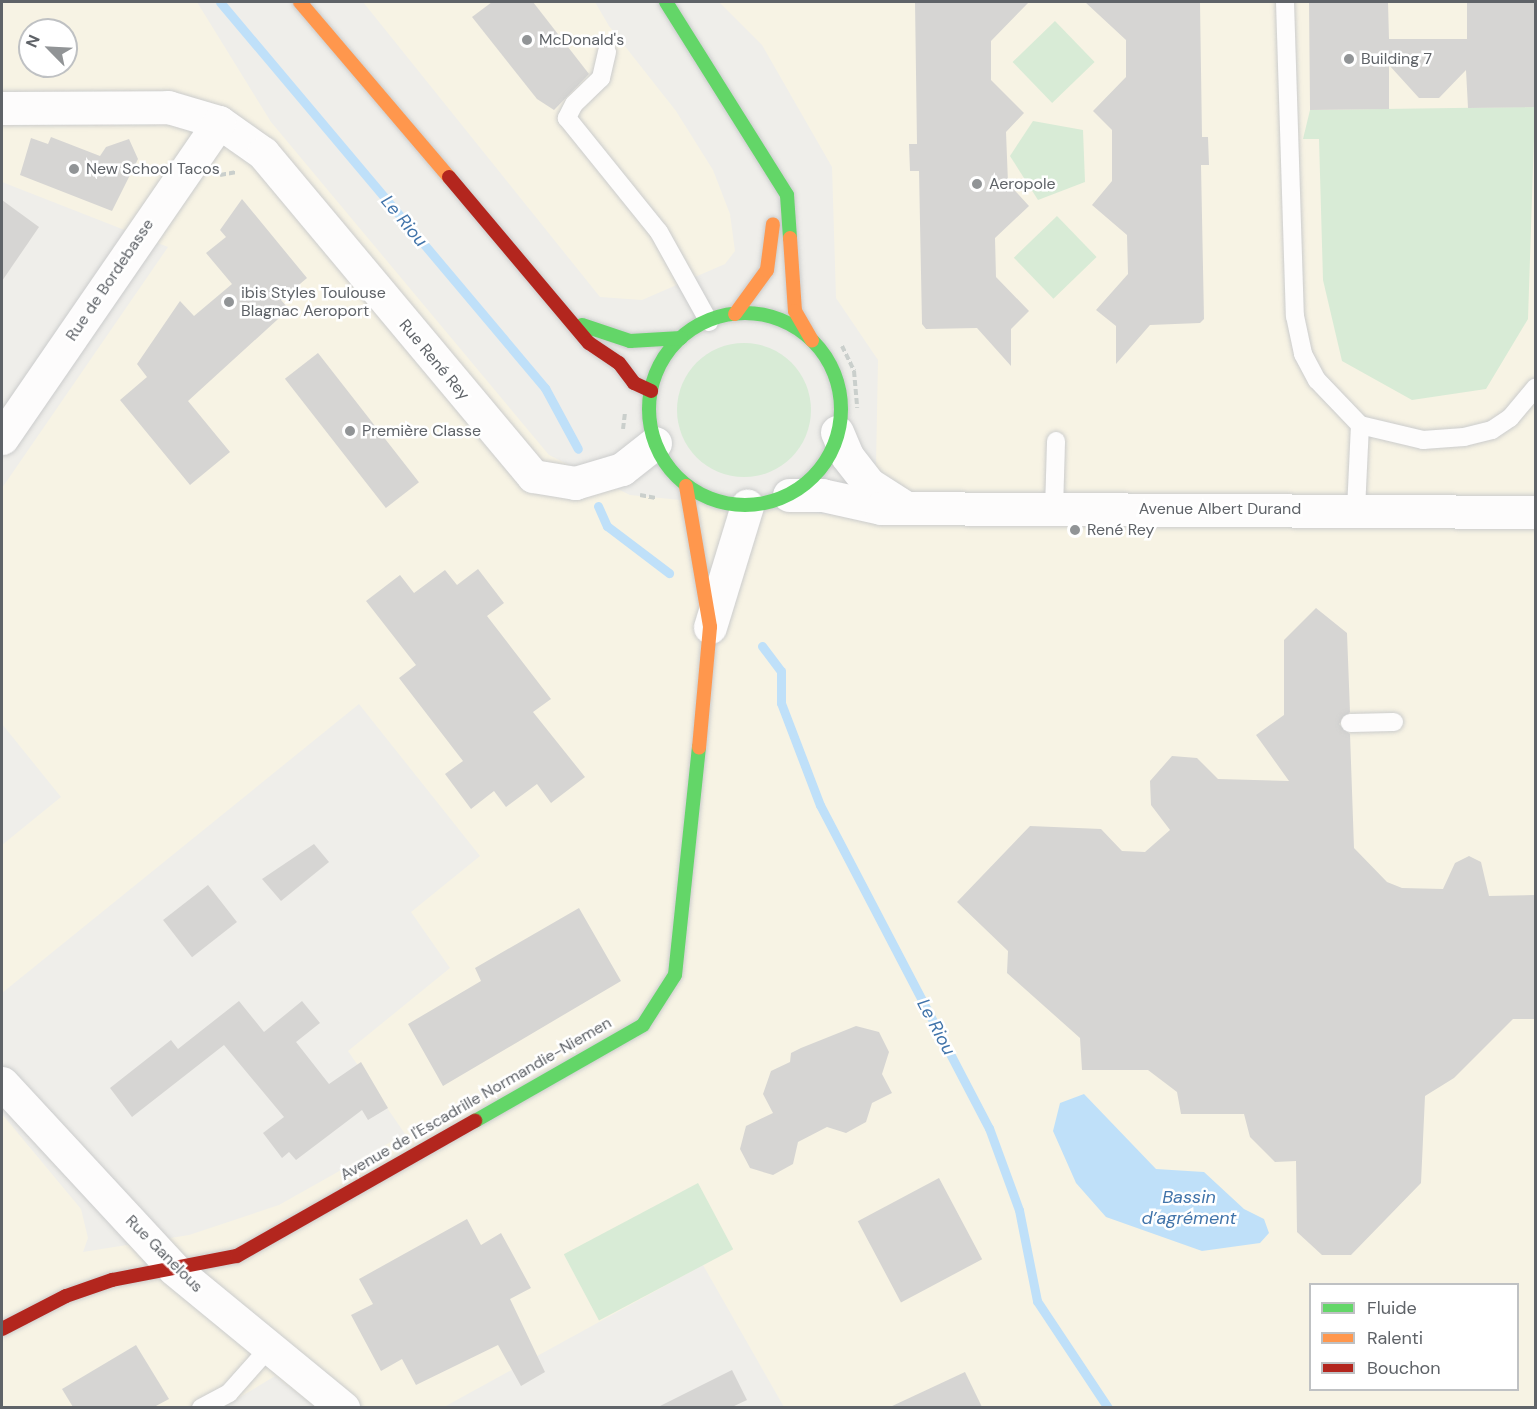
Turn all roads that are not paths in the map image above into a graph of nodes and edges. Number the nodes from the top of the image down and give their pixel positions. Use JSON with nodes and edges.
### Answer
{"nodes":[{"id":1,"x":300,"y":2,"type":"edge"},
{"id":2,"x":321,"y":2,"type":"edge"},
{"id":3,"x":666,"y":2,"type":"edge"},
{"id":4,"x":1285,"y":2,"type":"edge"},
{"id":5,"x":607,"y":52,"type":"dead end"},
{"id":6,"x":366,"y":77,"type":"junction"},
{"id":7,"x":2,"y":108,"type":"edge"},
{"id":8,"x":219,"y":122,"type":"junction"},
{"id":9,"x":766,"y":163,"type":"junction"},
{"id":10,"x":735,"y":314,"type":"junction"},
{"id":11,"x":709,"y":321,"type":"junction"},
{"id":12,"x":575,"y":322,"type":"junction"},
{"id":13,"x":681,"y":338,"type":"junction"},
{"id":14,"x":812,"y":340,"type":"junction"},
{"id":15,"x":1536,"y":387,"type":"edge"},
{"id":16,"x":651,"y":391,"type":"junction"},
{"id":17,"x":1360,"y":425,"type":"junction"},
{"id":18,"x":837,"y":432,"type":"junction"},
{"id":19,"x":2,"y":438,"type":"edge"},
{"id":20,"x":1056,"y":441,"type":"dead end"},
{"id":21,"x":655,"y":443,"type":"junction"},
{"id":22,"x":686,"y":486,"type":"junction"},
{"id":23,"x":789,"y":495,"type":"junction"},
{"id":24,"x":747,"y":506,"type":"junction"},
{"id":25,"x":904,"y":507,"type":"junction"},
{"id":26,"x":1054,"y":510,"type":"junction"},
{"id":27,"x":1356,"y":510,"type":"junction"},
{"id":28,"x":1536,"y":512,"type":"edge"},
{"id":29,"x":710,"y":627,"type":"junction"},
{"id":30,"x":1394,"y":722,"type":"dead end"},
{"id":31,"x":1350,"y":723,"type":"dead end"},
{"id":32,"x":2,"y":1083,"type":"edge"},
{"id":33,"x":174,"y":1269,"type":"junction"},
{"id":34,"x":2,"y":1329,"type":"edge"},
{"id":35,"x":269,"y":1347,"type":"junction"},
{"id":36,"x":201,"y":1407,"type":"edge"},
{"id":37,"x":343,"y":1407,"type":"edge"}],
"edges":[{"from":1,"to":6,"type":"main road"},
{"from":2,"to":6,"type":"main road"},
{"from":3,"to":9,"type":"main road"},
{"from":4,"to":17,"type":"lane"},
{"from":5,"to":11,"type":"lane"},
{"from":6,"to":12,"type":"main road"},
{"from":7,"to":8,"type":"street","name":"Rue René Rey"},
{"from":8,"to":19,"type":"street","name":"Rue de Bordebasse"},
{"from":8,"to":21,"type":"street","name":"Rue René Rey"},
{"from":9,"to":10,"type":"main road"},
{"from":9,"to":14,"type":"main road"},
{"from":10,"to":11,"type":"main road"},
{"from":10,"to":14,"type":"main road"},
{"from":11,"to":13,"type":"main road"},
{"from":12,"to":13,"type":"main road"},
{"from":12,"to":16,"type":"main road"},
{"from":13,"to":16,"type":"main road"},
{"from":14,"to":18,"type":"main road"},
{"from":15,"to":17,"type":"lane"},
{"from":16,"to":21,"type":"main road"},
{"from":17,"to":27,"type":"lane"},
{"from":18,"to":23,"type":"main road"},
{"from":18,"to":25,"type":"street"},
{"from":20,"to":26,"type":"lane"},
{"from":21,"to":22,"type":"main road"},
{"from":22,"to":24,"type":"main road"},
{"from":22,"to":29,"type":"main road","name":"Avenue de l'Escadrille Normandie-Niemen"},
{"from":23,"to":24,"type":"main road"},
{"from":23,"to":25,"type":"street","name":"Avenue Albert Durand"},
{"from":24,"to":29,"type":"street","name":"Avenue de l'Escadrille Normandie-Niemen"},
{"from":25,"to":26,"type":"street","name":"Avenue Albert Durand"},
{"from":26,"to":27,"type":"street","name":"Avenue Albert Durand"},
{"from":27,"to":28,"type":"street","name":"Avenue Albert Durand"},
{"from":29,"to":33,"type":"main road","name":"Avenue de l'Escadrille Normandie-Niemen"},
{"from":30,"to":31,"type":"lane"},
{"from":32,"to":33,"type":"street","name":"Rue Ganelous"},
{"from":33,"to":34,"type":"main road","name":"Avenue de l'Escadrille Normandie-Niemen"},
{"from":33,"to":35,"type":"street","name":"Rue Ganelous"},
{"from":35,"to":36,"type":"lane"},
{"from":35,"to":37,"type":"street","name":"Rue Ganelous"}]}
